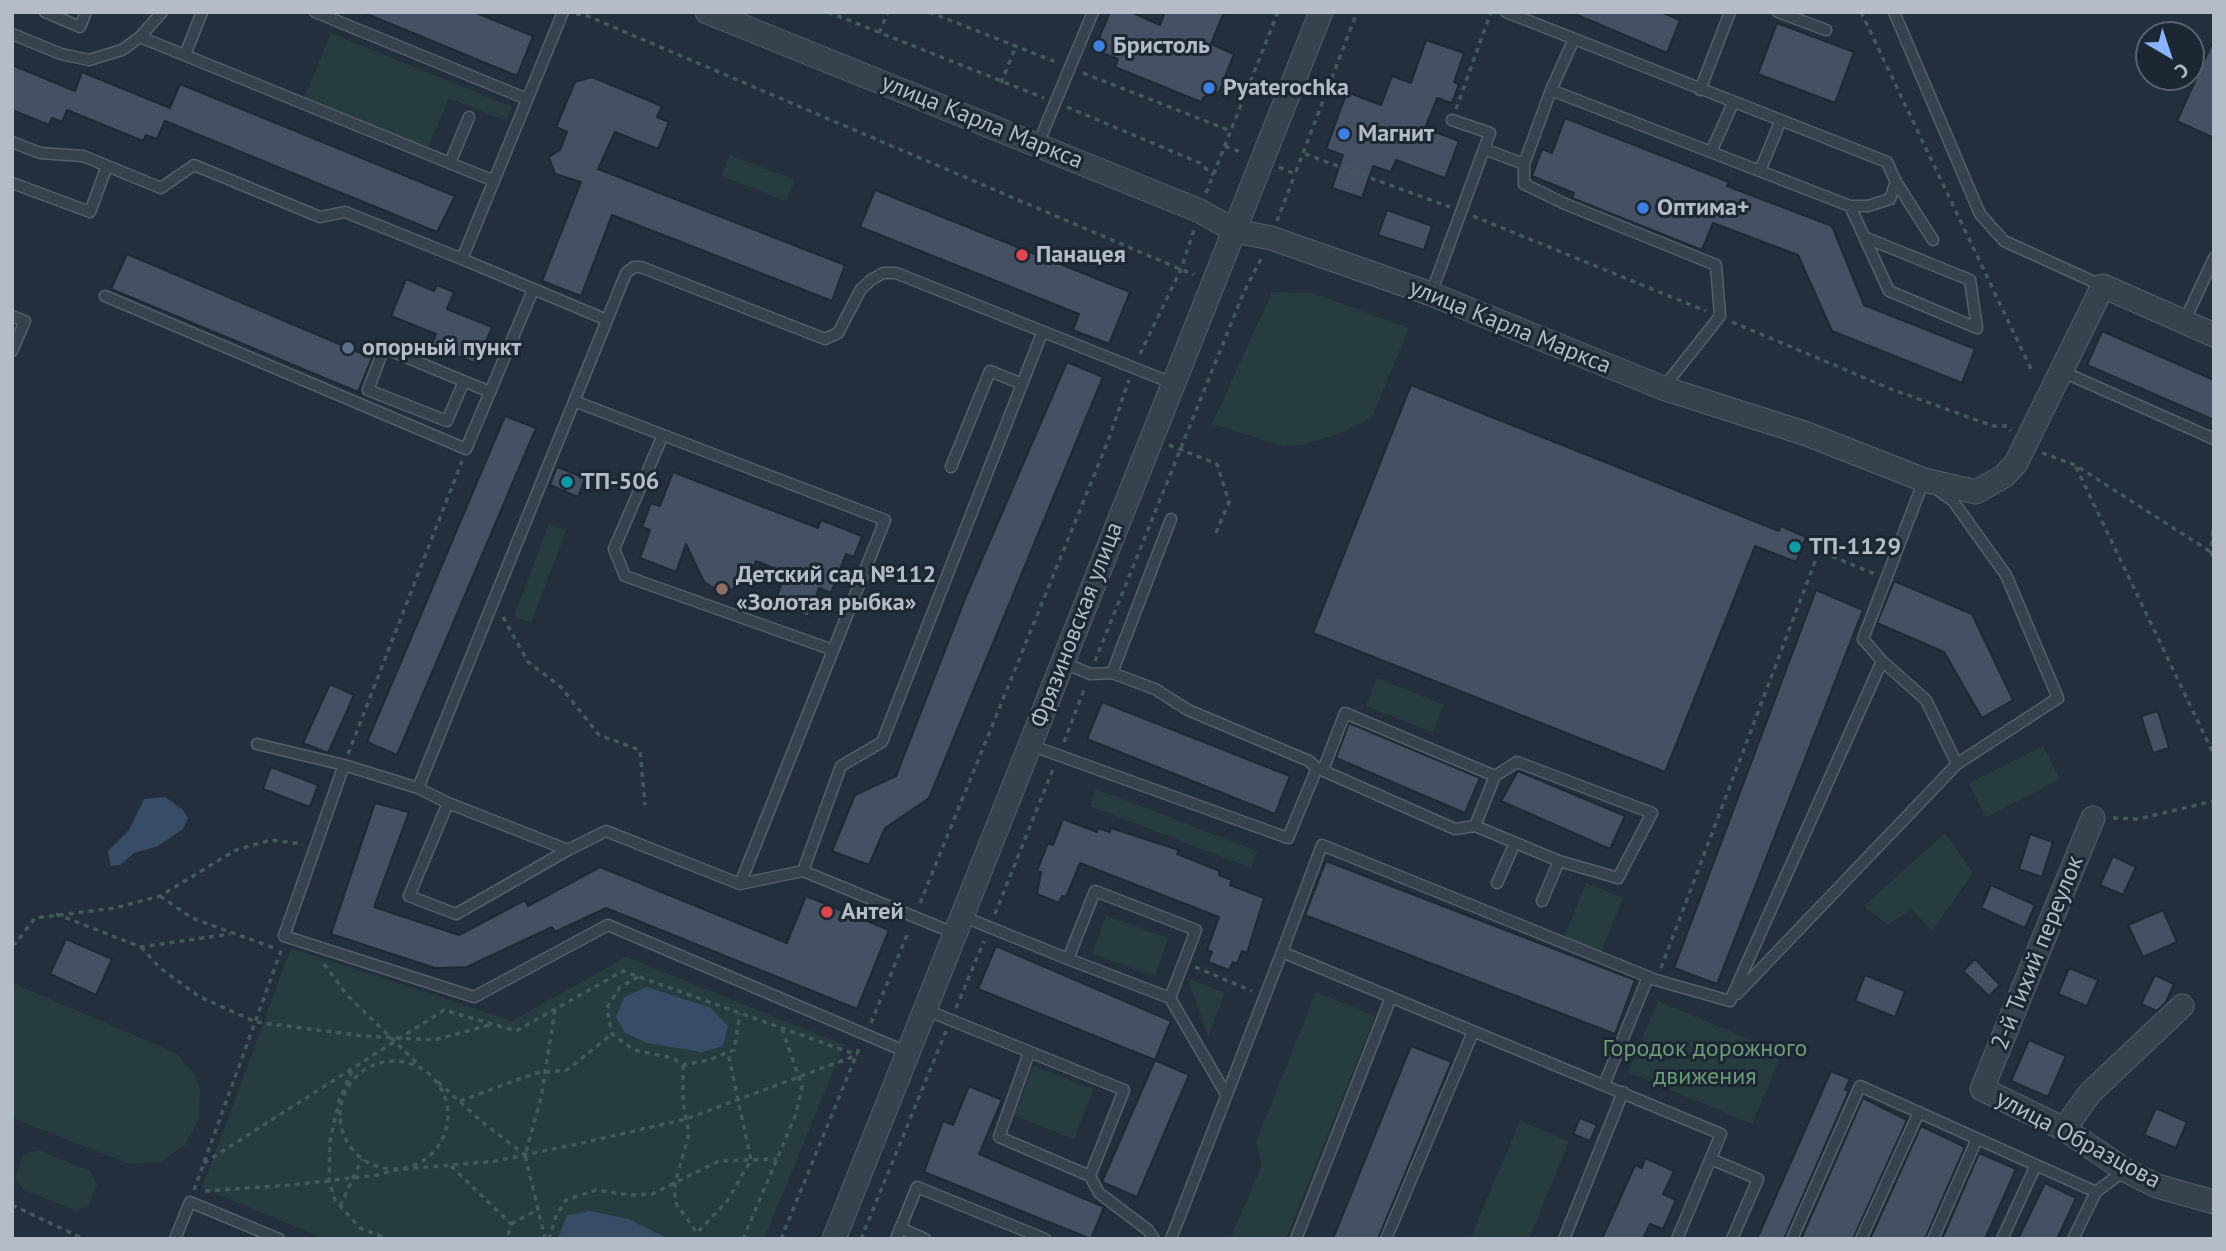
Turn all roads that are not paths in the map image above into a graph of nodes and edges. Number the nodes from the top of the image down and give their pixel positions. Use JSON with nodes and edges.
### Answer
{"nodes":[{"id":1,"x":45,"y":12,"type":"edge"},
{"id":2,"x":86,"y":12,"type":"edge"},
{"id":3,"x":162,"y":12,"type":"edge"},
{"id":4,"x":202,"y":12,"type":"edge"},
{"id":5,"x":315,"y":12,"type":"edge"},
{"id":6,"x":707,"y":12,"type":"edge"},
{"id":7,"x":1093,"y":12,"type":"edge"},
{"id":8,"x":1321,"y":12,"type":"edge"},
{"id":9,"x":1506,"y":12,"type":"edge"},
{"id":10,"x":1730,"y":12,"type":"edge"},
{"id":11,"x":1777,"y":12,"type":"edge"},
{"id":12,"x":1894,"y":12,"type":"edge"},
{"id":13,"x":562,"y":13,"type":"edge"},
{"id":14,"x":1826,"y":30,"type":"dead end"},
{"id":15,"x":12,"y":34,"type":"edge"},
{"id":16,"x":140,"y":37,"type":"junction"},
{"id":17,"x":1574,"y":39,"type":"junction"},
{"id":18,"x":185,"y":55,"type":"junction"},
{"id":19,"x":1551,"y":90,"type":"junction"},
{"id":20,"x":1700,"y":90,"type":"junction"},
{"id":21,"x":527,"y":99,"type":"junction"},
{"id":22,"x":1733,"y":103,"type":"junction"},
{"id":23,"x":469,"y":117,"type":"dead end"},
{"id":24,"x":1452,"y":120,"type":"road end"},
{"id":25,"x":1780,"y":122,"type":"junction"},
{"id":26,"x":12,"y":142,"type":"edge"},
{"id":27,"x":1038,"y":144,"type":"junction"},
{"id":28,"x":1483,"y":149,"type":"junction"},
{"id":29,"x":1712,"y":152,"type":"junction"},
{"id":30,"x":450,"y":163,"type":"junction"},
{"id":31,"x":1524,"y":164,"type":"junction"},
{"id":32,"x":107,"y":166,"type":"junction"},
{"id":33,"x":1760,"y":171,"type":"junction"},
{"id":34,"x":494,"y":181,"type":"junction"},
{"id":35,"x":1896,"y":182,"type":"junction"},
{"id":36,"x":12,"y":183,"type":"edge"},
{"id":37,"x":1850,"y":206,"type":"junction"},
{"id":38,"x":1235,"y":231,"type":"junction"},
{"id":39,"x":1864,"y":237,"type":"junction"},
{"id":40,"x":1933,"y":240,"type":"dead end"},
{"id":41,"x":2214,"y":258,"type":"edge"},
{"id":42,"x":462,"y":260,"type":"junction"},
{"id":43,"x":2103,"y":286,"type":"junction"},
{"id":44,"x":533,"y":290,"type":"junction"},
{"id":45,"x":1431,"y":294,"type":"junction"},
{"id":46,"x":105,"y":296,"type":"dead end"},
{"id":47,"x":12,"y":316,"type":"edge"},
{"id":48,"x":607,"y":320,"type":"junction"},
{"id":49,"x":2184,"y":322,"type":"junction"},
{"id":50,"x":1042,"y":334,"type":"junction"},
{"id":51,"x":2214,"y":335,"type":"edge"},
{"id":52,"x":12,"y":351,"type":"edge"},
{"id":53,"x":2062,"y":371,"type":"junction"},
{"id":54,"x":464,"y":381,"type":"junction"},
{"id":55,"x":1172,"y":383,"type":"junction"},
{"id":56,"x":1022,"y":384,"type":"junction"},
{"id":57,"x":1663,"y":388,"type":"junction"},
{"id":58,"x":491,"y":391,"type":"junction"},
{"id":59,"x":574,"y":401,"type":"junction"},
{"id":60,"x":663,"y":435,"type":"junction"},
{"id":61,"x":2214,"y":439,"type":"edge"},
{"id":62,"x":951,"y":467,"type":"dead end"},
{"id":63,"x":1924,"y":480,"type":"junction"},
{"id":64,"x":1171,"y":519,"type":"dead end"},
{"id":65,"x":833,"y":650,"type":"junction"},
{"id":66,"x":1882,"y":661,"type":"junction"},
{"id":67,"x":1063,"y":662,"type":"junction"},
{"id":68,"x":1112,"y":673,"type":"junction"},
{"id":69,"x":257,"y":744,"type":"dead end"},
{"id":70,"x":1030,"y":745,"type":"junction"},
{"id":71,"x":1957,"y":764,"type":"junction"},
{"id":72,"x":344,"y":765,"type":"junction"},
{"id":73,"x":1320,"y":769,"type":"junction"},
{"id":74,"x":1495,"y":776,"type":"junction"},
{"id":75,"x":418,"y":788,"type":"junction"},
{"id":76,"x":448,"y":803,"type":"junction"},
{"id":77,"x":2093,"y":818,"type":"road end"},
{"id":78,"x":1475,"y":826,"type":"junction"},
{"id":79,"x":1515,"y":843,"type":"junction"},
{"id":80,"x":568,"y":850,"type":"junction"},
{"id":81,"x":1559,"y":861,"type":"junction"},
{"id":82,"x":803,"y":871,"type":"junction"},
{"id":83,"x":1497,"y":883,"type":"dead end"},
{"id":84,"x":740,"y":884,"type":"junction"},
{"id":85,"x":1542,"y":901,"type":"dead end"},
{"id":86,"x":960,"y":926,"type":"junction"},
{"id":87,"x":1282,"y":952,"type":"junction"},
{"id":88,"x":1068,"y":959,"type":"junction"},
{"id":89,"x":1652,"y":978,"type":"junction"},
{"id":90,"x":1391,"y":997,"type":"junction"},
{"id":91,"x":1170,"y":998,"type":"junction"},
{"id":92,"x":1730,"y":1001,"type":"junction"},
{"id":93,"x":2182,"y":1006,"type":"dead end"},
{"id":94,"x":926,"y":1010,"type":"junction"},
{"id":95,"x":1473,"y":1032,"type":"junction"},
{"id":96,"x":909,"y":1053,"type":"junction"},
{"id":97,"x":1029,"y":1053,"type":"junction"},
{"id":98,"x":1604,"y":1085,"type":"junction"},
{"id":99,"x":1982,"y":1089,"type":"joint"},
{"id":100,"x":1623,"y":1092,"type":"junction"},
{"id":101,"x":1226,"y":1094,"type":"junction"},
{"id":102,"x":1919,"y":1112,"type":"junction"},
{"id":103,"x":2064,"y":1129,"type":"junction"},
{"id":104,"x":1978,"y":1139,"type":"junction"},
{"id":105,"x":1711,"y":1159,"type":"junction"},
{"id":106,"x":2036,"y":1165,"type":"junction"},
{"id":107,"x":2125,"y":1170,"type":"junction"},
{"id":108,"x":1090,"y":1176,"type":"junction"},
{"id":109,"x":2096,"y":1192,"type":"junction"},
{"id":110,"x":2214,"y":1202,"type":"edge"},
{"id":111,"x":898,"y":1233,"type":"edge"},
{"id":112,"x":175,"y":1239,"type":"edge"},
{"id":113,"x":279,"y":1239,"type":"edge"},
{"id":114,"x":834,"y":1239,"type":"edge"},
{"id":115,"x":925,"y":1239,"type":"edge"},
{"id":116,"x":1045,"y":1239,"type":"edge"},
{"id":117,"x":1154,"y":1239,"type":"edge"},
{"id":118,"x":1171,"y":1239,"type":"edge"},
{"id":119,"x":1297,"y":1239,"type":"edge"},
{"id":120,"x":1386,"y":1239,"type":"edge"},
{"id":121,"x":1563,"y":1239,"type":"edge"},
{"id":122,"x":1677,"y":1239,"type":"edge"},
{"id":123,"x":1732,"y":1239,"type":"edge"},
{"id":124,"x":1792,"y":1239,"type":"edge"},
{"id":125,"x":1861,"y":1239,"type":"edge"},
{"id":126,"x":1933,"y":1239,"type":"edge"},
{"id":127,"x":2002,"y":1239,"type":"edge"},
{"id":128,"x":2073,"y":1239,"type":"edge"}],
"edges":[{"from":1,"to":2,"type":"lane"},
{"from":3,"to":16,"type":"lane"},
{"from":4,"to":18,"type":"lane"},
{"from":5,"to":21,"type":"lane"},
{"from":6,"to":27,"type":"street","name":"улица Карла Маркса"},
{"from":7,"to":27,"type":"lane"},
{"from":8,"to":38,"type":"street","name":"Фрязиновская улица"},
{"from":9,"to":17,"type":"lane"},
{"from":10,"to":20,"type":"lane"},
{"from":11,"to":14,"type":"lane"},
{"from":12,"to":43,"type":"lane"},
{"from":13,"to":21,"type":"lane"},
{"from":15,"to":16,"type":"lane"},
{"from":16,"to":18,"type":"lane"},
{"from":17,"to":19,"type":"lane"},
{"from":17,"to":20,"type":"lane"},
{"from":18,"to":30,"type":"lane"},
{"from":19,"to":29,"type":"lane"},
{"from":19,"to":31,"type":"lane"},
{"from":20,"to":22,"type":"lane"},
{"from":21,"to":34,"type":"lane"},
{"from":22,"to":25,"type":"lane"},
{"from":22,"to":29,"type":"lane"},
{"from":23,"to":30,"type":"lane"},
{"from":24,"to":28,"type":"lane"},
{"from":25,"to":33,"type":"lane"},
{"from":25,"to":35,"type":"lane"},
{"from":26,"to":32,"type":"lane"},
{"from":27,"to":38,"type":"street","name":"улица Карла Маркса"},
{"from":28,"to":31,"type":"lane"},
{"from":28,"to":45,"type":"lane"},
{"from":29,"to":33,"type":"lane"},
{"from":30,"to":34,"type":"lane"},
{"from":31,"to":57,"type":"lane"},
{"from":32,"to":36,"type":"lane"},
{"from":32,"to":42,"type":"lane"},
{"from":33,"to":37,"type":"lane"},
{"from":34,"to":42,"type":"lane"},
{"from":35,"to":37,"type":"lane"},
{"from":35,"to":40,"type":"lane"},
{"from":37,"to":39,"type":"lane"},
{"from":38,"to":45,"type":"street","name":"улица Карла Маркса"},
{"from":38,"to":55,"type":"street","name":"Фрязиновская улица"},
{"from":39,"to":39,"type":"lane"},
{"from":41,"to":49,"type":"lane"},
{"from":42,"to":44,"type":"lane"},
{"from":43,"to":49,"type":"street"},
{"from":43,"to":53,"type":"street","name":"улица Карла Маркса"},
{"from":44,"to":48,"type":"lane"},
{"from":44,"to":58,"type":"lane"},
{"from":45,"to":57,"type":"street","name":"улица Карла Маркса"},
{"from":46,"to":58,"type":"lane"},
{"from":47,"to":52,"type":"lane"},
{"from":48,"to":50,"type":"lane"},
{"from":48,"to":59,"type":"lane"},
{"from":49,"to":51,"type":"street"},
{"from":50,"to":55,"type":"lane"},
{"from":50,"to":56,"type":"lane"},
{"from":53,"to":61,"type":"lane"},
{"from":53,"to":63,"type":"street","name":"улица Карла Маркса"},
{"from":54,"to":54,"type":"lane"},
{"from":54,"to":58,"type":"lane"},
{"from":55,"to":67,"type":"street","name":"Фрязиновская улица"},
{"from":56,"to":62,"type":"lane"},
{"from":56,"to":82,"type":"lane"},
{"from":57,"to":63,"type":"street","name":"улица Карла Маркса"},
{"from":59,"to":60,"type":"lane"},
{"from":59,"to":75,"type":"lane"},
{"from":60,"to":65,"type":"lane"},
{"from":60,"to":65,"type":"lane"},
{"from":63,"to":66,"type":"lane"},
{"from":63,"to":71,"type":"lane"},
{"from":64,"to":68,"type":"lane"},
{"from":65,"to":84,"type":"lane"},
{"from":66,"to":71,"type":"lane"},
{"from":66,"to":92,"type":"lane"},
{"from":67,"to":68,"type":"lane"},
{"from":67,"to":70,"type":"street","name":"Фрязиновская улица"},
{"from":68,"to":73,"type":"lane"},
{"from":69,"to":72,"type":"lane"},
{"from":70,"to":73,"type":"lane"},
{"from":70,"to":86,"type":"street","name":"Фрязиновская улица"},
{"from":71,"to":92,"type":"lane"},
{"from":72,"to":75,"type":"lane"},
{"from":72,"to":96,"type":"lane"},
{"from":73,"to":74,"type":"lane"},
{"from":73,"to":78,"type":"lane"},
{"from":74,"to":78,"type":"lane"},
{"from":74,"to":81,"type":"lane"},
{"from":75,"to":76,"type":"lane"},
{"from":76,"to":80,"type":"lane"},
{"from":76,"to":80,"type":"lane"},
{"from":77,"to":99,"type":"street","name":"2-й Тихий переулок"},
{"from":78,"to":79,"type":"lane"},
{"from":79,"to":81,"type":"lane"},
{"from":79,"to":83,"type":"lane"},
{"from":80,"to":84,"type":"lane"},
{"from":81,"to":85,"type":"lane"},
{"from":82,"to":84,"type":"lane"},
{"from":82,"to":86,"type":"lane"},
{"from":86,"to":88,"type":"lane"},
{"from":86,"to":94,"type":"street","name":"Фрязиновская улица"},
{"from":87,"to":89,"type":"lane"},
{"from":87,"to":90,"type":"lane"},
{"from":87,"to":101,"type":"lane"},
{"from":88,"to":91,"type":"lane"},
{"from":88,"to":91,"type":"lane"},
{"from":89,"to":92,"type":"lane"},
{"from":89,"to":98,"type":"lane"},
{"from":90,"to":95,"type":"lane"},
{"from":90,"to":119,"type":"lane"},
{"from":91,"to":101,"type":"lane"},
{"from":93,"to":103,"type":"street"},
{"from":94,"to":96,"type":"street","name":"Фрязиновская улица"},
{"from":94,"to":97,"type":"lane"},
{"from":95,"to":98,"type":"lane"},
{"from":95,"to":120,"type":"lane"},
{"from":96,"to":114,"type":"street","name":"Фрязиновская улица"},
{"from":97,"to":108,"type":"lane"},
{"from":97,"to":108,"type":"lane"},
{"from":98,"to":100,"type":"lane"},
{"from":99,"to":103,"type":"street","name":"улица Образцова"},
{"from":100,"to":105,"type":"lane"},
{"from":100,"to":121,"type":"lane"},
{"from":101,"to":118,"type":"lane"},
{"from":102,"to":104,"type":"lane"},
{"from":102,"to":124,"type":"lane"},
{"from":102,"to":125,"type":"lane"},
{"from":103,"to":107,"type":"street","name":"улица Образцова"},
{"from":104,"to":106,"type":"lane"},
{"from":104,"to":126,"type":"lane"},
{"from":105,"to":122,"type":"lane"},
{"from":105,"to":123,"type":"lane"},
{"from":106,"to":109,"type":"lane"},
{"from":106,"to":127,"type":"lane"},
{"from":107,"to":109,"type":"lane"},
{"from":107,"to":110,"type":"street","name":"улица Образцова"},
{"from":108,"to":117,"type":"lane"},
{"from":109,"to":128,"type":"lane"},
{"from":111,"to":115,"type":"lane"},
{"from":111,"to":116,"type":"lane"},
{"from":112,"to":113,"type":"lane"}]}
